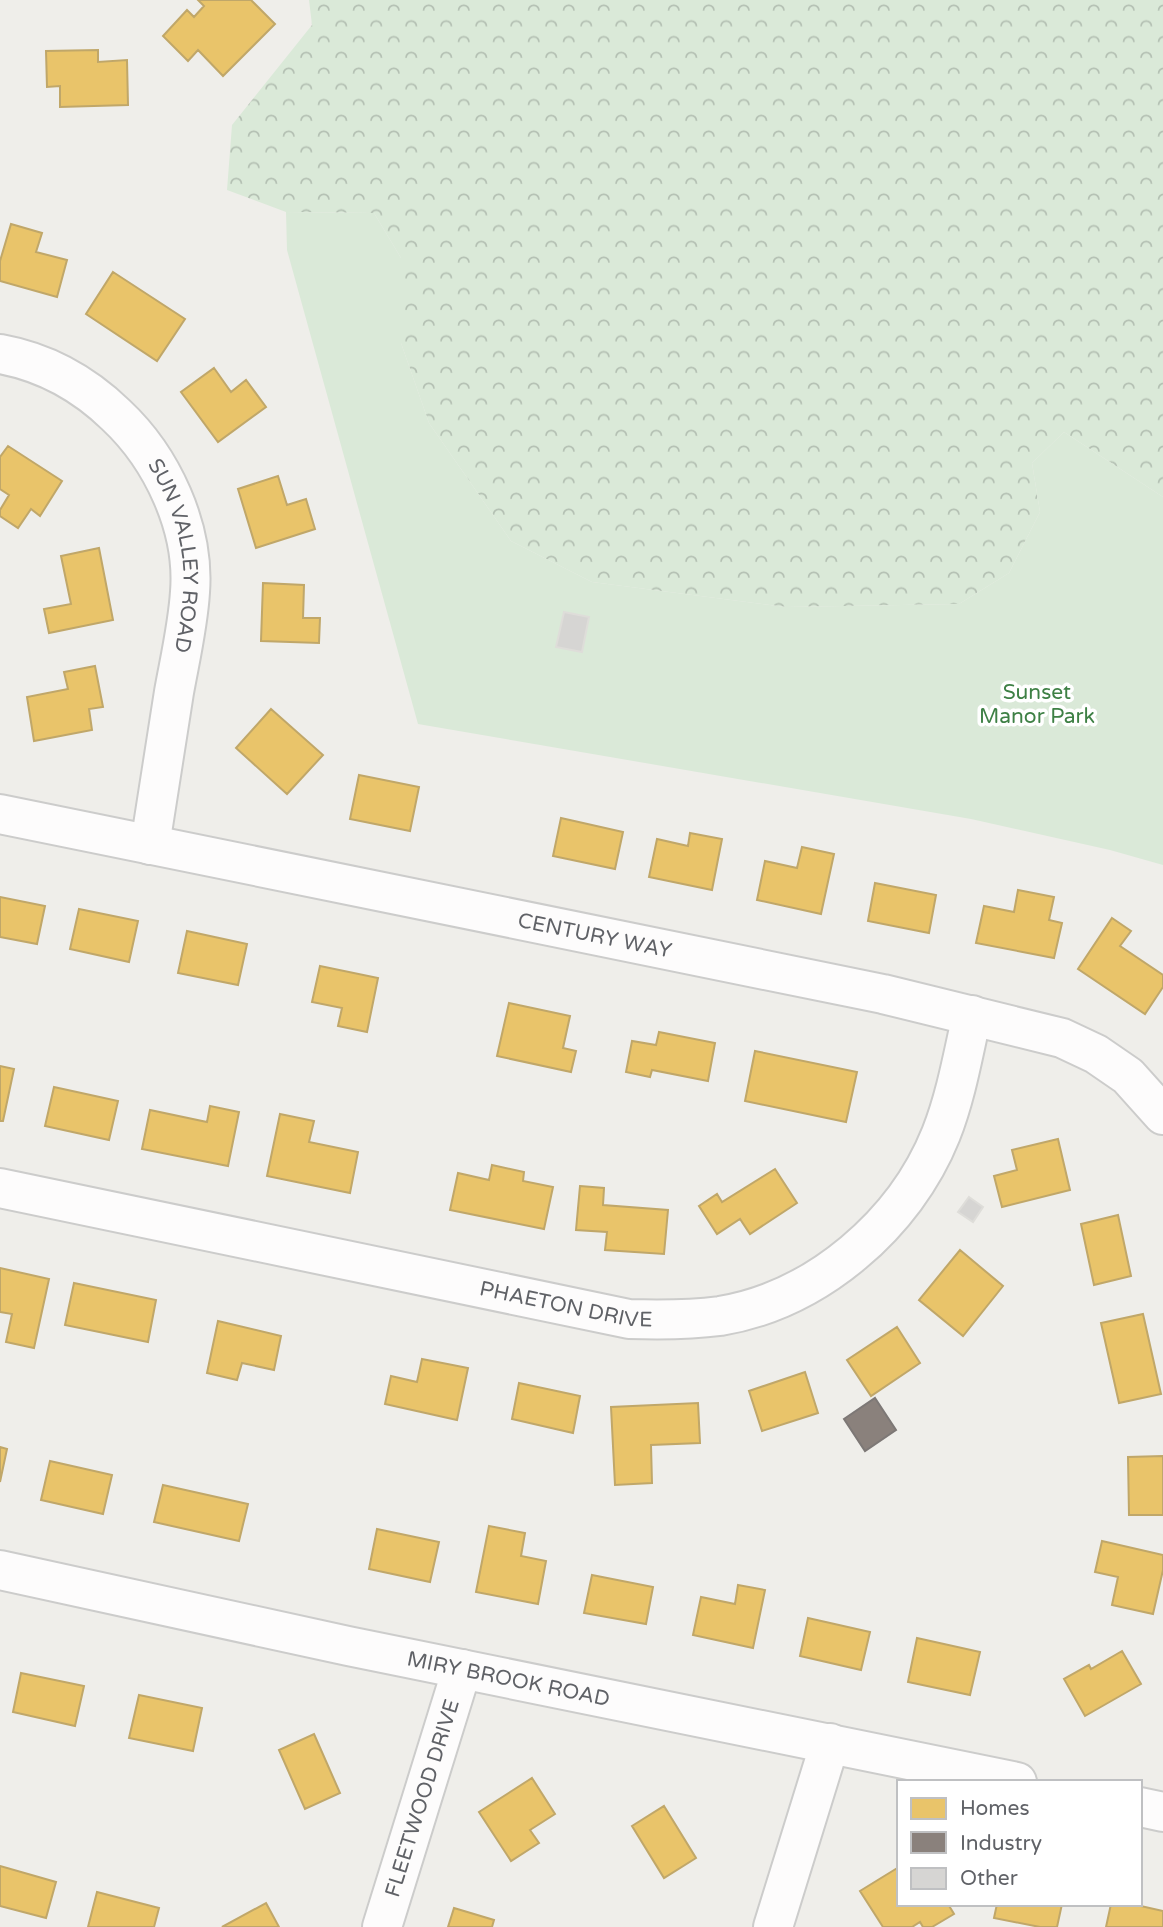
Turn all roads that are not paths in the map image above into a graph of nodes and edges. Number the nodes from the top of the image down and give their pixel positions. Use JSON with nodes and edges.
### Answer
{"nodes":[{"id":1,"x":0,"y":354,"type":"edge"},
{"id":2,"x":0,"y":814,"type":"edge"},
{"id":3,"x":150,"y":845,"type":"junction"},
{"id":4,"x":972,"y":1015,"type":"junction"},
{"id":5,"x":1163,"y":1115,"type":"edge"},
{"id":6,"x":0,"y":1188,"type":"edge"},
{"id":7,"x":0,"y":1570,"type":"edge"},
{"id":8,"x":461,"y":1669,"type":"junction"},
{"id":9,"x":830,"y":1743,"type":"junction"},
{"id":10,"x":1007,"y":1780,"type":"edge"},
{"id":11,"x":1142,"y":1807,"type":"edge"},
{"id":12,"x":1163,"y":1812,"type":"edge"},
{"id":13,"x":382,"y":1927,"type":"edge"},
{"id":14,"x":773,"y":1927,"type":"edge"}],
"edges":[{"from":1,"to":3,"type":"street","name":"SUN VALLEY ROAD"},
{"from":2,"to":3,"type":"street","name":"CENTURY WAY"},
{"from":3,"to":4,"type":"street","name":"CENTURY WAY"},
{"from":4,"to":5,"type":"street","name":"CENTURY WAY"},
{"from":4,"to":6,"type":"street","name":"PHAETON DRIVE"},
{"from":7,"to":8,"type":"street","name":"MIRY BROOK ROAD"},
{"from":8,"to":9,"type":"street","name":"MIRY BROOK ROAD"},
{"from":8,"to":13,"type":"street","name":"FLEETWOOD DRIVE"},
{"from":9,"to":10,"type":"street","name":"MIRY BROOK ROAD"},
{"from":9,"to":14,"type":"street"},
{"from":11,"to":12,"type":"street"}]}
